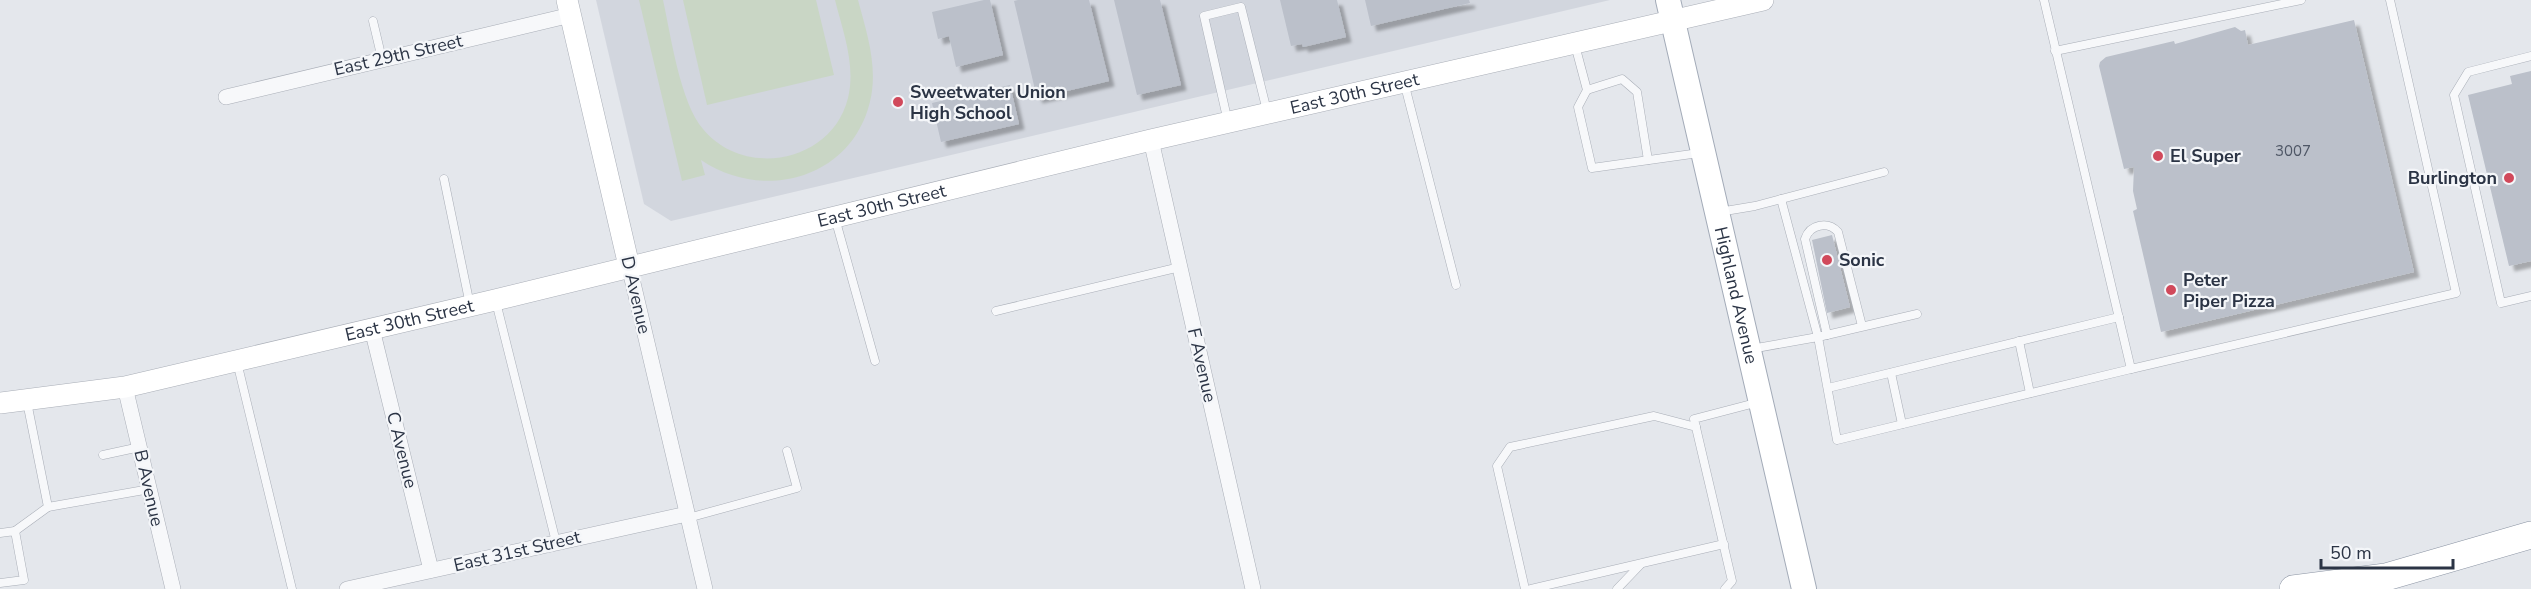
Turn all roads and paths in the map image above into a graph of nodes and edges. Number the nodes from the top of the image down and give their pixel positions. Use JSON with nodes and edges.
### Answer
{"nodes":[{"id":1,"x":1763,"y":0,"type":"edge"},
{"id":2,"x":2044,"y":0,"type":"edge"},
{"id":3,"x":2301,"y":0,"type":"edge"},
{"id":4,"x":2390,"y":0,"type":"edge"},
{"id":5,"x":1729,"y":4,"type":"edge"},
{"id":6,"x":569,"y":8,"type":"edge"},
{"id":7,"x":1671,"y":11,"type":"edge"},
{"id":8,"x":373,"y":21,"type":"dead end"},
{"id":9,"x":1575,"y":43,"type":"junction"},
{"id":10,"x":2055,"y":51,"type":"junction"},
{"id":11,"x":2531,"y":56,"type":"edge"},
{"id":12,"x":382,"y":59,"type":"junction"},
{"id":13,"x":1403,"y":81,"type":"junction"},
{"id":14,"x":1587,"y":90,"type":"junction"},
{"id":15,"x":226,"y":97,"type":"dead end"},
{"id":16,"x":1267,"y":113,"type":"junction"},
{"id":17,"x":1228,"y":122,"type":"junction"},
{"id":18,"x":1150,"y":140,"type":"junction"},
{"id":19,"x":1704,"y":152,"type":"junction"},
{"id":20,"x":1648,"y":160,"type":"junction"},
{"id":21,"x":1884,"y":172,"type":"dead end"},
{"id":22,"x":444,"y":179,"type":"dead end"},
{"id":23,"x":1781,"y":199,"type":"junction"},
{"id":24,"x":1717,"y":212,"type":"junction"},
{"id":25,"x":835,"y":217,"type":"junction"},
{"id":26,"x":629,"y":267,"type":"junction"},
{"id":27,"x":1180,"y":267,"type":"junction"},
{"id":28,"x":1456,"y":285,"type":"dead end"},
{"id":29,"x":2531,"y":296,"type":"edge"},
{"id":30,"x":495,"y":300,"type":"junction"},
{"id":31,"x":470,"y":306,"type":"junction"},
{"id":32,"x":996,"y":311,"type":"dead end"},
{"id":33,"x":1917,"y":314,"type":"dead end"},
{"id":34,"x":2119,"y":317,"type":"junction"},
{"id":35,"x":1862,"y":326,"type":"junction"},
{"id":36,"x":372,"y":329,"type":"junction"},
{"id":37,"x":1823,"y":336,"type":"junction"},
{"id":38,"x":2019,"y":341,"type":"junction"},
{"id":39,"x":1749,"y":349,"type":"junction"},
{"id":40,"x":236,"y":361,"type":"junction"},
{"id":41,"x":875,"y":361,"type":"dead end"},
{"id":42,"x":2131,"y":369,"type":"junction"},
{"id":43,"x":1891,"y":372,"type":"junction"},
{"id":44,"x":125,"y":387,"type":"junction"},
{"id":45,"x":1828,"y":388,"type":"junction"},
{"id":46,"x":2030,"y":393,"type":"junction"},
{"id":47,"x":26,"y":400,"type":"junction"},
{"id":48,"x":1760,"y":401,"type":"junction"},
{"id":49,"x":0,"y":403,"type":"edge"},
{"id":50,"x":1902,"y":424,"type":"junction"},
{"id":51,"x":1696,"y":427,"type":"junction"},
{"id":52,"x":140,"y":447,"type":"junction"},
{"id":53,"x":788,"y":451,"type":"dead end"},
{"id":54,"x":103,"y":455,"type":"dead end"},
{"id":55,"x":150,"y":489,"type":"junction"},
{"id":56,"x":48,"y":507,"type":"junction"},
{"id":57,"x":688,"y":516,"type":"junction"},
{"id":58,"x":15,"y":531,"type":"junction"},
{"id":59,"x":0,"y":533,"type":"edge"},
{"id":60,"x":2531,"y":535,"type":"edge"},
{"id":61,"x":556,"y":542,"type":"junction"},
{"id":62,"x":1724,"y":543,"type":"junction"},
{"id":63,"x":1642,"y":563,"type":"junction"},
{"id":64,"x":431,"y":570,"type":"junction"},
{"id":65,"x":0,"y":583,"type":"edge"},
{"id":66,"x":394,"y":584,"type":"edge"},
{"id":67,"x":173,"y":589,"type":"edge"},
{"id":68,"x":292,"y":589,"type":"edge"},
{"id":69,"x":347,"y":589,"type":"edge"},
{"id":70,"x":705,"y":589,"type":"edge"},
{"id":71,"x":1253,"y":589,"type":"edge"},
{"id":72,"x":1525,"y":589,"type":"edge"},
{"id":73,"x":1531,"y":589,"type":"edge"},
{"id":74,"x":1617,"y":589,"type":"edge"},
{"id":75,"x":1725,"y":589,"type":"edge"},
{"id":76,"x":1804,"y":589,"type":"edge"},
{"id":77,"x":2293,"y":589,"type":"edge"}],
"edges":[{"from":1,"to":5,"type":"main road","name":"East 30th Street"},
{"from":2,"to":10,"type":"lane"},
{"from":3,"to":10,"type":"lane"},
{"from":4,"to":42,"type":"lane"},
{"from":5,"to":7,"type":"main road","name":"East 30th Street"},
{"from":6,"to":12,"type":"street","name":"East 29th Street"},
{"from":6,"to":26,"type":"main road","name":"D Avenue"},
{"from":7,"to":9,"type":"main road","name":"East 30th Street"},
{"from":7,"to":19,"type":"main road","name":"Highland Avenue"},
{"from":8,"to":12,"type":"lane"},
{"from":9,"to":13,"type":"main road","name":"East 30th Street"},
{"from":9,"to":14,"type":"lane"},
{"from":10,"to":34,"type":"lane"},
{"from":11,"to":29,"type":"lane"},
{"from":12,"to":15,"type":"street","name":"East 29th Street"},
{"from":13,"to":16,"type":"main road","name":"East 30th Street"},
{"from":13,"to":28,"type":"lane"},
{"from":14,"to":20,"type":"lane"},
{"from":14,"to":20,"type":"lane"},
{"from":16,"to":17,"type":"main road","name":"East 30th Street"},
{"from":16,"to":17,"type":"lane"},
{"from":17,"to":18,"type":"main road","name":"East 30th Street"},
{"from":18,"to":25,"type":"main road","name":"East 30th Street"},
{"from":18,"to":27,"type":"street","name":"F Avenue"},
{"from":19,"to":20,"type":"lane"},
{"from":19,"to":24,"type":"main road","name":"Highland Avenue"},
{"from":21,"to":23,"type":"lane"},
{"from":22,"to":31,"type":"lane"},
{"from":23,"to":24,"type":"lane"},
{"from":23,"to":37,"type":"lane"},
{"from":24,"to":39,"type":"main road","name":"Highland Avenue"},
{"from":25,"to":26,"type":"main road","name":"East 30th Street"},
{"from":25,"to":41,"type":"lane"},
{"from":26,"to":30,"type":"main road","name":"East 30th Street"},
{"from":26,"to":57,"type":"street","name":"D Avenue"},
{"from":27,"to":32,"type":"lane"},
{"from":27,"to":71,"type":"street","name":"F Avenue"},
{"from":30,"to":31,"type":"main road","name":"East 30th Street"},
{"from":30,"to":61,"type":"lane"},
{"from":31,"to":36,"type":"main road","name":"East 30th Street"},
{"from":33,"to":35,"type":"lane"},
{"from":34,"to":38,"type":"lane"},
{"from":34,"to":42,"type":"lane"},
{"from":35,"to":37,"type":"lane"},
{"from":35,"to":37,"type":"lane"},
{"from":36,"to":40,"type":"main road","name":"East 30th Street"},
{"from":36,"to":64,"type":"street","name":"C Avenue"},
{"from":37,"to":39,"type":"lane"},
{"from":37,"to":45,"type":"lane"},
{"from":38,"to":43,"type":"lane"},
{"from":38,"to":46,"type":"lane"},
{"from":39,"to":48,"type":"main road","name":"Highland Avenue"},
{"from":40,"to":44,"type":"main road","name":"East 30th Street"},
{"from":40,"to":68,"type":"lane"},
{"from":42,"to":46,"type":"lane"},
{"from":43,"to":45,"type":"lane"},
{"from":43,"to":50,"type":"lane"},
{"from":44,"to":47,"type":"main road","name":"East 30th Street"},
{"from":44,"to":52,"type":"street","name":"B Avenue"},
{"from":45,"to":50,"type":"lane"},
{"from":46,"to":50,"type":"lane"},
{"from":47,"to":49,"type":"main road","name":"East 30th Street"},
{"from":47,"to":56,"type":"lane"},
{"from":48,"to":51,"type":"lane"},
{"from":48,"to":76,"type":"main road","name":"Highland Avenue"},
{"from":51,"to":62,"type":"lane"},
{"from":51,"to":72,"type":"lane"},
{"from":52,"to":54,"type":"lane"},
{"from":52,"to":55,"type":"street","name":"B Avenue"},
{"from":53,"to":57,"type":"lane"},
{"from":55,"to":56,"type":"lane"},
{"from":55,"to":67,"type":"street","name":"B Avenue"},
{"from":56,"to":58,"type":"lane"},
{"from":57,"to":61,"type":"street","name":"East 31st Street"},
{"from":57,"to":70,"type":"street","name":"D Avenue"},
{"from":58,"to":59,"type":"lane"},
{"from":58,"to":65,"type":"lane"},
{"from":60,"to":77,"type":"highway"},
{"from":61,"to":64,"type":"street","name":"East 31st Street"},
{"from":62,"to":63,"type":"lane"},
{"from":62,"to":75,"type":"lane"},
{"from":63,"to":73,"type":"lane"},
{"from":63,"to":74,"type":"lane"},
{"from":64,"to":66,"type":"street","name":"East 31st Street"},
{"from":66,"to":69,"type":"street","name":"East 31st Street"}]}
